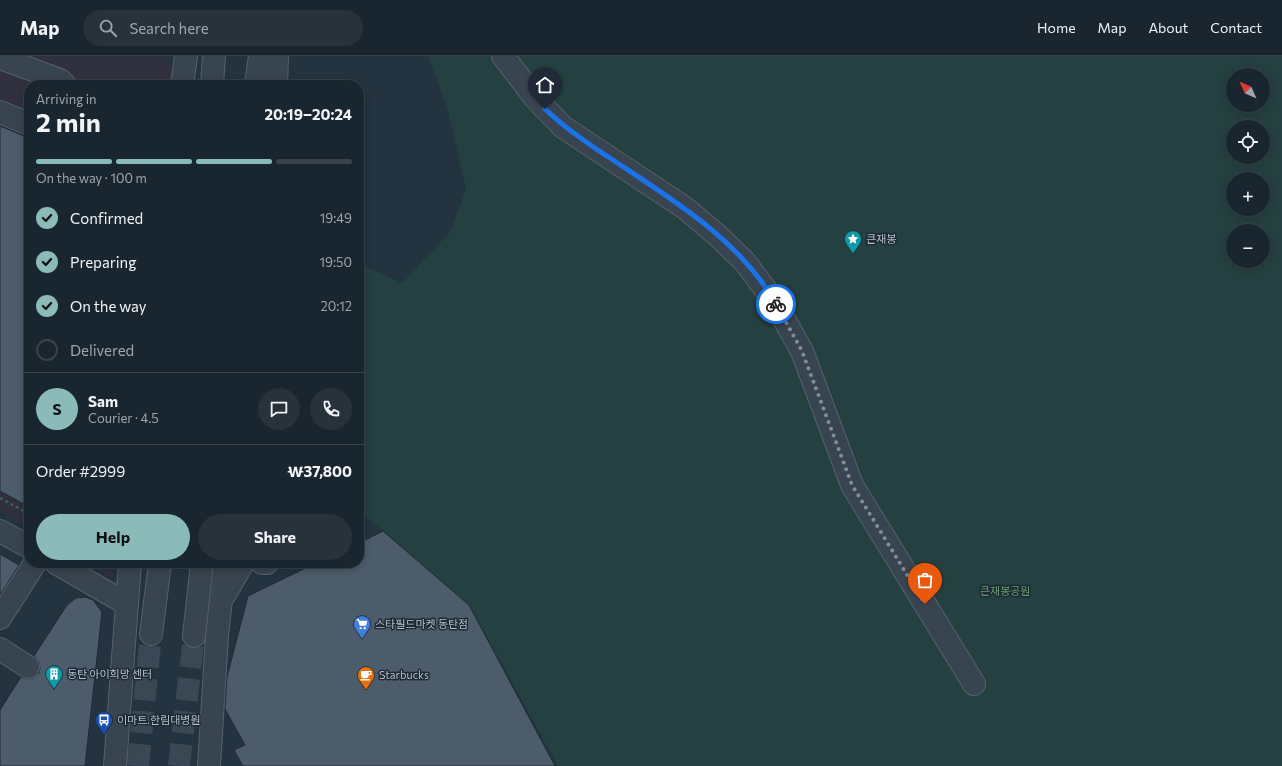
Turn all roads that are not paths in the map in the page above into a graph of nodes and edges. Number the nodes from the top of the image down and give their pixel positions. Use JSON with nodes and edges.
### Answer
{"nodes":[{"id":1,"x":186,"y":56,"type":"edge"},
{"id":2,"x":214,"y":56,"type":"edge"},
{"id":3,"x":260,"y":56,"type":"edge"},
{"id":4,"x":277,"y":56,"type":"edge"},
{"id":5,"x":503,"y":56,"type":"edge"},
{"id":6,"x":0,"y":58,"type":"edge"},
{"id":7,"x":60,"y":80,"type":"edge"},
{"id":8,"x":183,"y":80,"type":"edge"},
{"id":9,"x":212,"y":80,"type":"edge"},
{"id":10,"x":257,"y":80,"type":"edge"},
{"id":11,"x":276,"y":80,"type":"edge"},
{"id":12,"x":0,"y":112,"type":"edge"},
{"id":13,"x":24,"y":122,"type":"edge"},
{"id":14,"x":0,"y":531,"type":"edge"},
{"id":15,"x":24,"y":545,"type":"edge"},
{"id":16,"x":33,"y":568,"type":"edge"},
{"id":17,"x":65,"y":568,"type":"edge"},
{"id":18,"x":130,"y":568,"type":"edge"},
{"id":19,"x":159,"y":568,"type":"edge"},
{"id":20,"x":201,"y":568,"type":"edge"},
{"id":21,"x":224,"y":568,"type":"edge"},
{"id":22,"x":240,"y":568,"type":"edge"},
{"id":23,"x":221,"y":600,"type":"junction"},
{"id":24,"x":127,"y":604,"type":"junction"},
{"id":25,"x":0,"y":618,"type":"edge"},
{"id":26,"x":151,"y":634,"type":"tunnel mouth"},
{"id":27,"x":194,"y":636,"type":"tunnel mouth"},
{"id":28,"x":0,"y":649,"type":"edge"},
{"id":29,"x":28,"y":667,"type":"dead end"},
{"id":30,"x":974,"y":684,"type":"dead end"},
{"id":31,"x":115,"y":766,"type":"edge"},
{"id":32,"x":209,"y":766,"type":"edge"}],
"edges":[{"from":1,"to":8,"type":"street"},
{"from":2,"to":9,"type":"street"},
{"from":3,"to":10,"type":"street"},
{"from":4,"to":11,"type":"street"},
{"from":5,"to":30,"type":"street"},
{"from":6,"to":7,"type":"street"},
{"from":12,"to":13,"type":"street"},
{"from":14,"to":15,"type":"street"},
{"from":16,"to":25,"type":"street"},
{"from":17,"to":24,"type":"street"},
{"from":18,"to":24,"type":"street"},
{"from":19,"to":26,"type":"street"},
{"from":20,"to":27,"type":"street"},
{"from":21,"to":23,"type":"street"},
{"from":22,"to":23,"type":"street"},
{"from":23,"to":32,"type":"street"},
{"from":24,"to":31,"type":"street"},
{"from":28,"to":29,"type":"street"}]}
